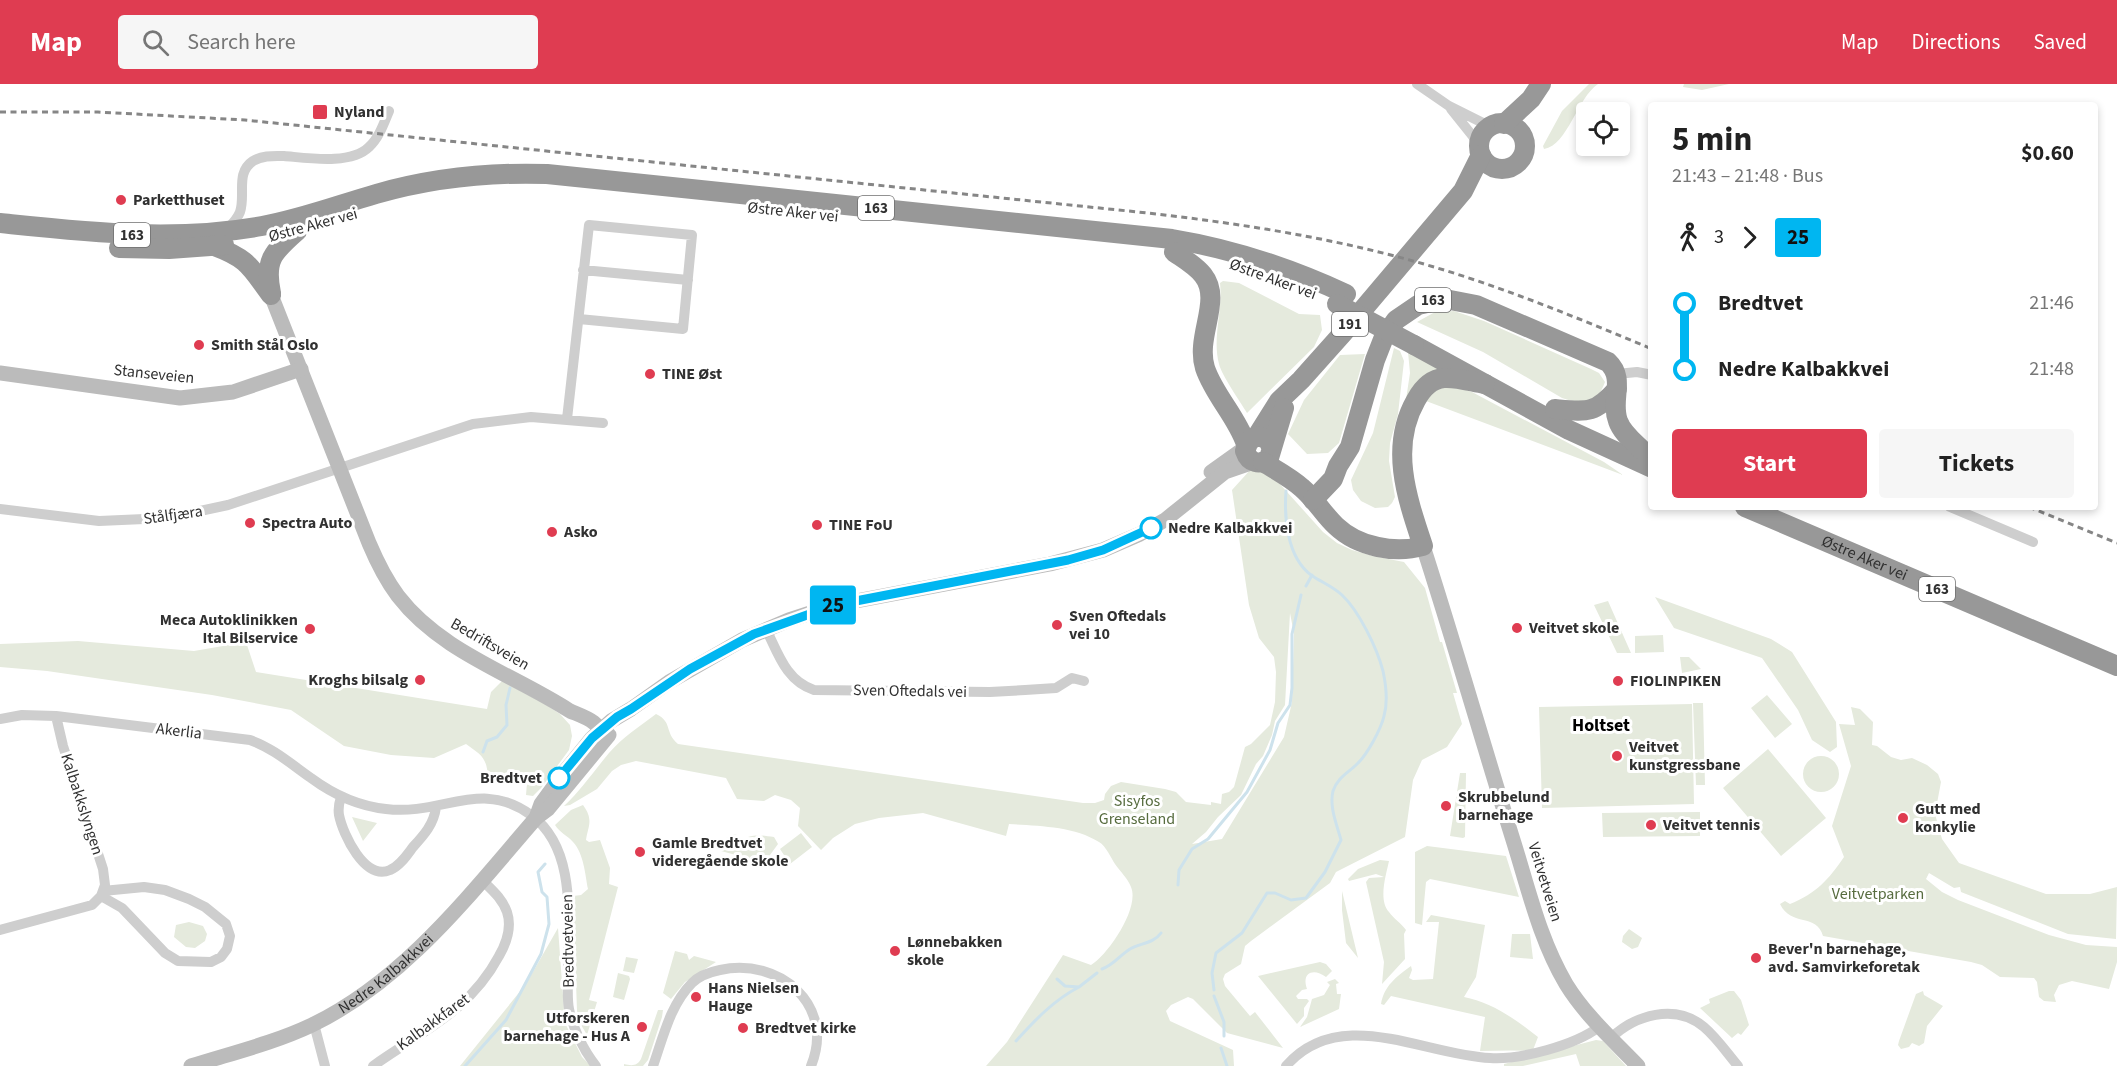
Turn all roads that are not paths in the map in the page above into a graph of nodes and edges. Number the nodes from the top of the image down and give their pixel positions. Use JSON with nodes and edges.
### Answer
{"nodes":[{"id":1,"x":1417,"y":84,"type":"edge"},
{"id":2,"x":1536,"y":92,"type":"edge"},
{"id":3,"x":1449,"y":106,"type":"junction"},
{"id":4,"x":389,"y":111,"type":"dead end"},
{"id":5,"x":1498,"y":125,"type":"junction"},
{"id":6,"x":1522,"y":135,"type":"junction"},
{"id":7,"x":1480,"y":150,"type":"junction"},
{"id":8,"x":1500,"y":169,"type":"junction"},
{"id":9,"x":1462,"y":191,"type":"junction"},
{"id":10,"x":242,"y":201,"type":"junction"},
{"id":11,"x":0,"y":223,"type":"edge"},
{"id":12,"x":264,"y":226,"type":"junction"},
{"id":13,"x":297,"y":231,"type":"junction"},
{"id":14,"x":0,"y":236,"type":"edge"},
{"id":15,"x":219,"y":239,"type":"junction"},
{"id":16,"x":1174,"y":252,"type":"junction"},
{"id":17,"x":583,"y":270,"type":"junction"},
{"id":18,"x":688,"y":280,"type":"junction"},
{"id":19,"x":272,"y":295,"type":"junction"},
{"id":20,"x":1341,"y":299,"type":"junction"},
{"id":21,"x":579,"y":319,"type":"junction"},
{"id":22,"x":1418,"y":340,"type":"junction"},
{"id":23,"x":301,"y":369,"type":"junction"},
{"id":24,"x":0,"y":373,"type":"edge"},
{"id":25,"x":1648,"y":374,"type":"edge"},
{"id":26,"x":1617,"y":381,"type":"junction"},
{"id":27,"x":1485,"y":384,"type":"junction"},
{"id":28,"x":1555,"y":409,"type":"junction"},
{"id":29,"x":567,"y":419,"type":"junction"},
{"id":30,"x":603,"y":423,"type":"dead end"},
{"id":31,"x":1259,"y":450,"type":"junction"},
{"id":32,"x":1647,"y":452,"type":"edge"},
{"id":33,"x":1648,"y":466,"type":"edge"},
{"id":34,"x":340,"y":469,"type":"junction"},
{"id":35,"x":1307,"y":493,"type":"junction"},
{"id":36,"x":0,"y":509,"type":"edge"},
{"id":37,"x":1751,"y":510,"type":"edge"},
{"id":38,"x":1783,"y":510,"type":"edge"},
{"id":39,"x":1957,"y":510,"type":"edge"},
{"id":40,"x":1421,"y":540,"type":"junction"},
{"id":41,"x":2033,"y":542,"type":"dead end"},
{"id":42,"x":766,"y":629,"type":"junction"},
{"id":43,"x":2117,"y":652,"type":"edge"},
{"id":44,"x":2117,"y":666,"type":"edge"},
{"id":45,"x":1084,"y":681,"type":"dead end"},
{"id":46,"x":56,"y":716,"type":"junction"},
{"id":47,"x":0,"y":719,"type":"edge"},
{"id":48,"x":599,"y":736,"type":"junction"},
{"id":49,"x":341,"y":797,"type":"junction"},
{"id":50,"x":436,"y":807,"type":"junction"},
{"id":51,"x":536,"y":818,"type":"junction"},
{"id":52,"x":482,"y":880,"type":"junction"},
{"id":53,"x":102,"y":894,"type":"junction"},
{"id":54,"x":0,"y":930,"type":"edge"},
{"id":55,"x":314,"y":1024,"type":"junction"},
{"id":56,"x":1605,"y":1033,"type":"junction"},
{"id":57,"x":191,"y":1066,"type":"edge"},
{"id":58,"x":325,"y":1066,"type":"edge"},
{"id":59,"x":373,"y":1066,"type":"edge"},
{"id":60,"x":597,"y":1066,"type":"edge"},
{"id":61,"x":652,"y":1066,"type":"edge"},
{"id":62,"x":811,"y":1066,"type":"edge"},
{"id":63,"x":1286,"y":1066,"type":"edge"},
{"id":64,"x":1638,"y":1066,"type":"edge"},
{"id":65,"x":1738,"y":1066,"type":"edge"}],
"edges":[{"from":1,"to":3,"type":"street"},
{"from":2,"to":5,"type":"highway"},
{"from":2,"to":6,"type":"highway"},
{"from":3,"to":5,"type":"street"},
{"from":3,"to":7,"type":"street"},
{"from":4,"to":10,"type":"street"},
{"from":5,"to":6,"type":"highway"},
{"from":5,"to":7,"type":"highway"},
{"from":6,"to":8,"type":"highway"},
{"from":7,"to":8,"type":"highway"},
{"from":7,"to":9,"type":"highway","name":"Nedre Kalbakkvei","number":"191"},
{"from":8,"to":9,"type":"highway","name":"Nedre Kalbakkvei","number":"191"},
{"from":9,"to":31,"type":"highway","name":"Nedre Kalbakkvei","number":"191"},
{"from":10,"to":12,"type":"street"},
{"from":10,"to":15,"type":"street"},
{"from":11,"to":15,"type":"highway","name":"Østre Aker vei","number":"163"},
{"from":12,"to":15,"type":"highway","name":"Østre Aker vei","number":"163"},
{"from":12,"to":20,"type":"highway","name":"Østre Aker vei","number":"163"},
{"from":13,"to":15,"type":"highway","name":"Østre Aker vei","number":"163"},
{"from":13,"to":16,"type":"highway","name":"Østre Aker vei","number":"163"},
{"from":13,"to":19,"type":"highway"},
{"from":14,"to":15,"type":"highway","name":"Østre Aker vei","number":"163"},
{"from":15,"to":19,"type":"highway"},
{"from":16,"to":20,"type":"highway","name":"Østre Aker vei","number":"163"},
{"from":16,"to":31,"type":"highway"},
{"from":17,"to":18,"type":"street"},
{"from":17,"to":18,"type":"street"},
{"from":17,"to":21,"type":"street"},
{"from":18,"to":21,"type":"street"},
{"from":19,"to":23,"type":"street","name":"Bedriftsveien"},
{"from":20,"to":22,"type":"highway","name":"Østre Aker vei","number":"163"},
{"from":21,"to":29,"type":"street"},
{"from":22,"to":27,"type":"highway","name":"Østre Aker vei","number":"163"},
{"from":22,"to":28,"type":"highway","name":"Østre Aker vei","number":"163"},
{"from":23,"to":24,"type":"street","name":"Stanseveien"},
{"from":23,"to":34,"type":"street","name":"Bedriftsveien"},
{"from":25,"to":26,"type":"street"},
{"from":26,"to":28,"type":"highway","number":"163"},
{"from":26,"to":32,"type":"highway","number":"163"},
{"from":26,"to":35,"type":"highway","number":"163"},
{"from":27,"to":33,"type":"highway","name":"Østre Aker vei","number":"163"},
{"from":27,"to":40,"type":"highway","number":"163"},
{"from":28,"to":32,"type":"highway","name":"Østre Aker vei","number":"163"},
{"from":29,"to":30,"type":"street"},
{"from":29,"to":34,"type":"street"},
{"from":31,"to":35,"type":"highway"},
{"from":31,"to":42,"type":"street","name":"Nedre Kalbakkvei"},
{"from":34,"to":36,"type":"street","name":"Stålfjæra"},
{"from":34,"to":48,"type":"street","name":"Bedriftsveien"},
{"from":35,"to":40,"type":"highway"},
{"from":37,"to":44,"type":"highway","name":"Østre Aker vei","number":"163"},
{"from":38,"to":43,"type":"highway","name":"Østre Aker vei","number":"163"},
{"from":39,"to":41,"type":"street"},
{"from":40,"to":56,"type":"street","name":"Veitvetveien"},
{"from":42,"to":45,"type":"street","name":"Sven Oftedals vei"},
{"from":42,"to":48,"type":"street","name":"Nedre Kalbakkvei"},
{"from":46,"to":47,"type":"street","name":"Akerlia"},
{"from":46,"to":49,"type":"street","name":"Akerlia"},
{"from":46,"to":53,"type":"street","name":"Kalbakkslyngen"},
{"from":48,"to":51,"type":"street","name":"Nedre Kalbakkvei"},
{"from":49,"to":50,"type":"street","name":"Akerlia"},
{"from":49,"to":50,"type":"street"},
{"from":50,"to":51,"type":"street","name":"Akerlia"},
{"from":51,"to":52,"type":"street","name":"Nedre Kalbakkvei"},
{"from":51,"to":60,"type":"street","name":"Bredtvetveien"},
{"from":52,"to":55,"type":"street","name":"Nedre Kalbakkvei"},
{"from":52,"to":59,"type":"street","name":"Kalbakkfaret"},
{"from":53,"to":53,"type":"street"},
{"from":53,"to":54,"type":"street"},
{"from":55,"to":57,"type":"street","name":"Nedre Kalbakkvei"},
{"from":55,"to":58,"type":"street"},
{"from":56,"to":63,"type":"street"},
{"from":56,"to":64,"type":"street","name":"Veitvetveien"},
{"from":56,"to":65,"type":"street"},
{"from":61,"to":62,"type":"street"}]}
